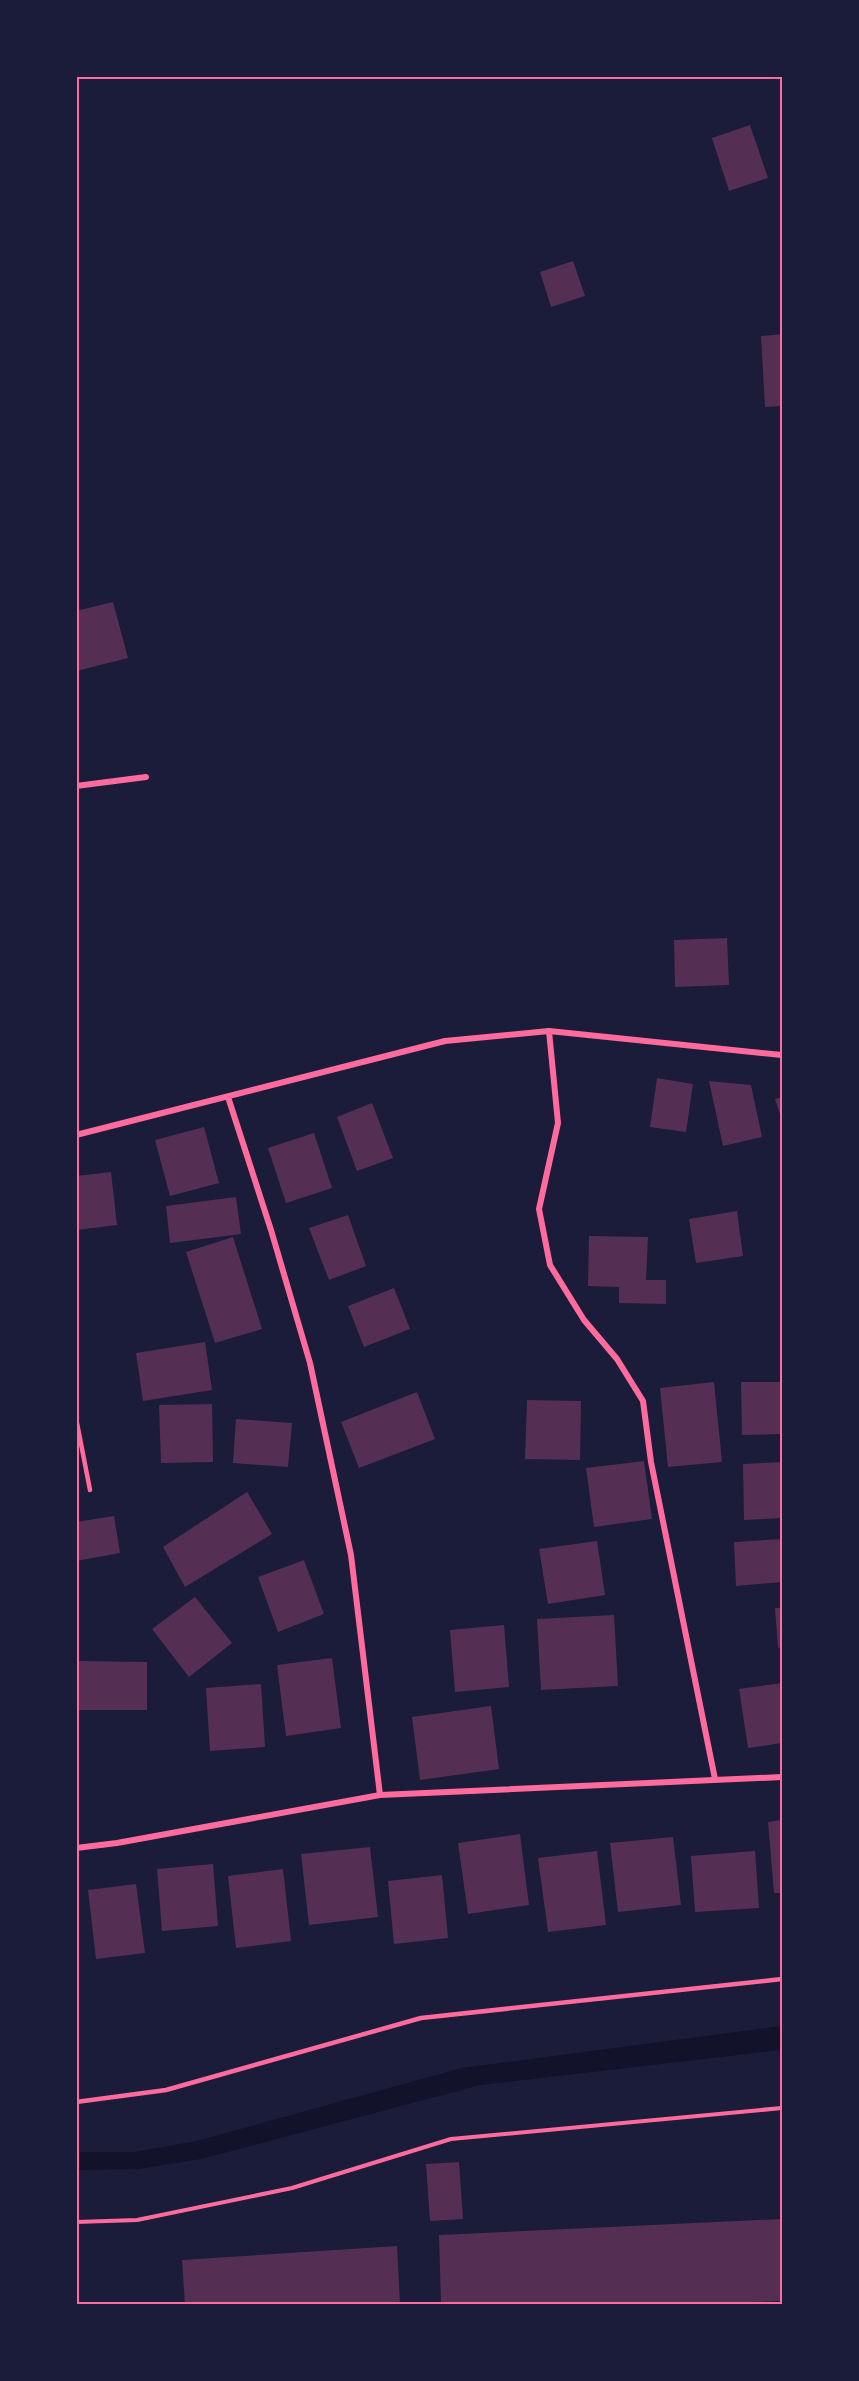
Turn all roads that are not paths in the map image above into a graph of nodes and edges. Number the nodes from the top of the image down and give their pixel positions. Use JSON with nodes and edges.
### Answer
{"nodes":[{"id":1,"x":146,"y":777,"type":"dead end"},
{"id":2,"x":76,"y":786,"type":"edge"},
{"id":3,"x":549,"y":1031,"type":"junction"},
{"id":4,"x":783,"y":1055,"type":"edge"},
{"id":5,"x":228,"y":1097,"type":"junction"},
{"id":6,"x":76,"y":1135,"type":"edge"},
{"id":7,"x":76,"y":1418,"type":"edge"},
{"id":8,"x":90,"y":1490,"type":"dead end"},
{"id":9,"x":783,"y":1777,"type":"edge"},
{"id":10,"x":715,"y":1779,"type":"junction"},
{"id":11,"x":380,"y":1796,"type":"junction"},
{"id":12,"x":76,"y":1848,"type":"edge"},
{"id":13,"x":783,"y":1979,"type":"edge"},
{"id":14,"x":76,"y":2102,"type":"edge"}],
"edges":[{"from":1,"to":2,"type":"street"},
{"from":3,"to":4,"type":"street"},
{"from":3,"to":5,"type":"street"},
{"from":3,"to":10,"type":"street"},
{"from":5,"to":6,"type":"street"},
{"from":5,"to":11,"type":"street"},
{"from":7,"to":8,"type":"lane"},
{"from":9,"to":10,"type":"street"},
{"from":10,"to":11,"type":"street"},
{"from":11,"to":12,"type":"street"},
{"from":13,"to":14,"type":"lane"}]}
